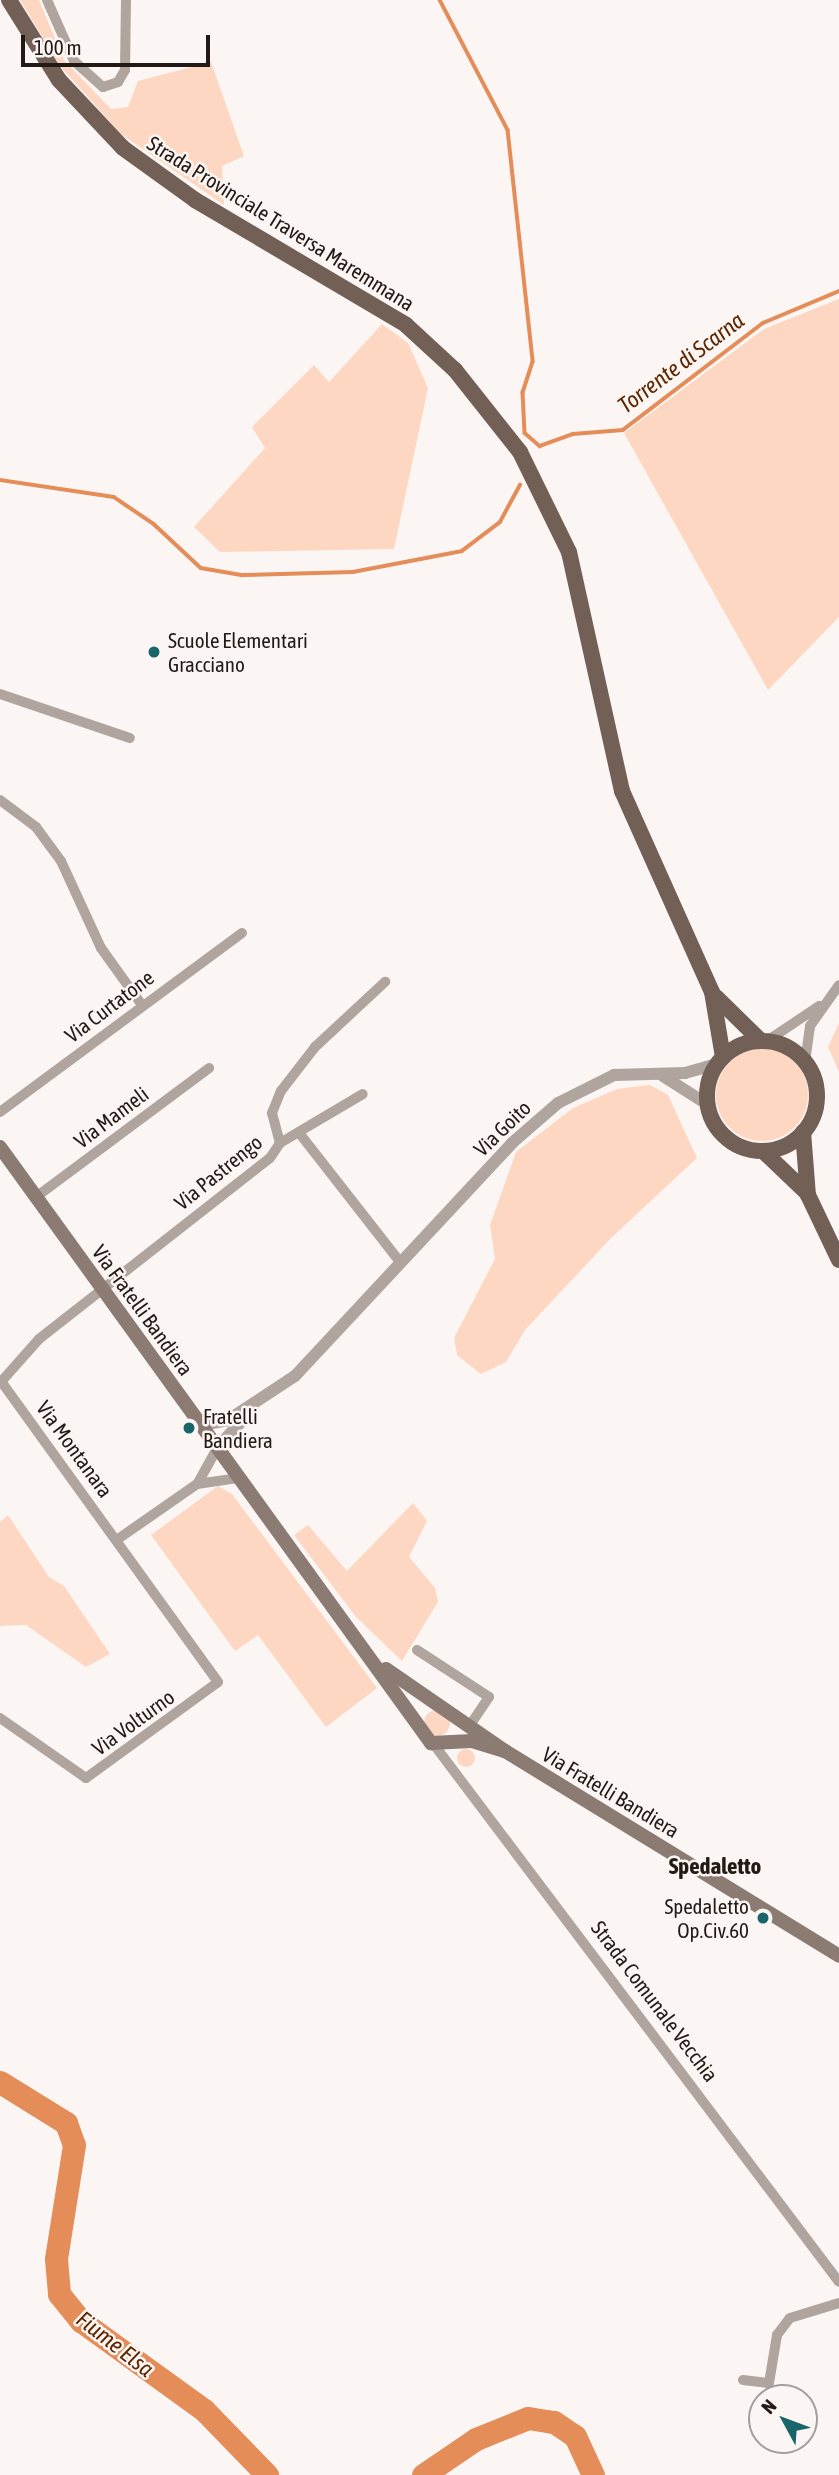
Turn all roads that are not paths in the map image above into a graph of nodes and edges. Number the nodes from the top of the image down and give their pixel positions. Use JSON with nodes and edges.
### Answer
{"nodes":[{"id":1,"x":9,"y":0,"type":"edge"},
{"id":2,"x":47,"y":0,"type":"edge"},
{"id":3,"x":126,"y":0,"type":"edge"},
{"id":4,"x":0,"y":694,"type":"edge"},
{"id":5,"x":130,"y":738,"type":"dead end"},
{"id":6,"x":0,"y":800,"type":"edge"},
{"id":7,"x":242,"y":933,"type":"dead end"},
{"id":8,"x":385,"y":982,"type":"dead end"},
{"id":9,"x":839,"y":985,"type":"edge"},
{"id":10,"x":712,"y":992,"type":"junction"},
{"id":11,"x":829,"y":998,"type":"junction"},
{"id":12,"x":142,"y":1005,"type":"junction"},
{"id":13,"x":764,"y":1041,"type":"junction"},
{"id":14,"x":720,"y":1060,"type":"junction"},
{"id":15,"x":806,"y":1062,"type":"junction"},
{"id":16,"x":209,"y":1068,"type":"dead end"},
{"id":17,"x":660,"y":1074,"type":"junction"},
{"id":18,"x":363,"y":1094,"type":"dead end"},
{"id":19,"x":707,"y":1104,"type":"junction"},
{"id":20,"x":0,"y":1112,"type":"edge"},
{"id":21,"x":803,"y":1132,"type":"junction"},
{"id":22,"x":300,"y":1134,"type":"junction"},
{"id":23,"x":280,"y":1143,"type":"junction"},
{"id":24,"x":0,"y":1147,"type":"edge"},
{"id":25,"x":763,"y":1151,"type":"junction"},
{"id":26,"x":808,"y":1195,"type":"junction"},
{"id":27,"x":36,"y":1197,"type":"junction"},
{"id":28,"x":839,"y":1260,"type":"edge"},
{"id":29,"x":400,"y":1262,"type":"junction"},
{"id":30,"x":102,"y":1288,"type":"junction"},
{"id":31,"x":1,"y":1382,"type":"edge"},
{"id":32,"x":257,"y":1404,"type":"junction"},
{"id":33,"x":201,"y":1425,"type":"junction"},
{"id":34,"x":217,"y":1448,"type":"junction"},
{"id":35,"x":238,"y":1478,"type":"junction"},
{"id":36,"x":197,"y":1483,"type":"junction"},
{"id":37,"x":118,"y":1539,"type":"junction"},
{"id":38,"x":418,"y":1650,"type":"dead end"},
{"id":39,"x":379,"y":1664,"type":"junction"},
{"id":40,"x":218,"y":1682,"type":"joint"},
{"id":41,"x":429,"y":1699,"type":"junction"},
{"id":42,"x":0,"y":1718,"type":"edge"},
{"id":43,"x":412,"y":1719,"type":"junction"},
{"id":44,"x":466,"y":1723,"type":"junction"},
{"id":45,"x":452,"y":1744,"type":"junction"},
{"id":46,"x":435,"y":1746,"type":"junction"},
{"id":47,"x":505,"y":1751,"type":"junction"},
{"id":48,"x":839,"y":1955,"type":"edge"},
{"id":49,"x":839,"y":2282,"type":"edge"},
{"id":50,"x":839,"y":2303,"type":"edge"},
{"id":51,"x":743,"y":2380,"type":"dead end"}],
"edges":[{"from":1,"to":10,"type":"main road","name":"Strada Provinciale Traversa Maremmana"},
{"from":2,"to":3,"type":"street"},
{"from":4,"to":5,"type":"street"},
{"from":6,"to":12,"type":"street"},
{"from":7,"to":12,"type":"street","name":"Via Curtatone"},
{"from":8,"to":23,"type":"street"},
{"from":9,"to":11,"type":"street"},
{"from":10,"to":13,"type":"main road","name":"Strada Provinciale Traversa Maremmana"},
{"from":10,"to":14,"type":"main road","name":"Strada Provinciale Traversa Maremmana"},
{"from":11,"to":13,"type":"street"},
{"from":11,"to":15,"type":"street"},
{"from":12,"to":20,"type":"street","name":"Via Curtatone"},
{"from":13,"to":14,"type":"main road"},
{"from":13,"to":15,"type":"main road"},
{"from":14,"to":17,"type":"street","name":"Via Goito"},
{"from":14,"to":19,"type":"main road"},
{"from":15,"to":21,"type":"main road"},
{"from":16,"to":27,"type":"street","name":"Via Mameli"},
{"from":17,"to":19,"type":"street"},
{"from":17,"to":29,"type":"street","name":"Via Goito"},
{"from":18,"to":22,"type":"street","name":"Via Pastrengo"},
{"from":19,"to":25,"type":"main road"},
{"from":21,"to":25,"type":"main road"},
{"from":21,"to":26,"type":"main road"},
{"from":22,"to":23,"type":"street","name":"Via Pastrengo"},
{"from":22,"to":29,"type":"street"},
{"from":23,"to":30,"type":"street","name":"Via Pastrengo"},
{"from":24,"to":27,"type":"main road","name":"Via Fratelli Bandiera"},
{"from":25,"to":26,"type":"main road"},
{"from":26,"to":28,"type":"main road"},
{"from":27,"to":30,"type":"main road","name":"Via Fratelli Bandiera"},
{"from":29,"to":32,"type":"street","name":"Via Goito"},
{"from":30,"to":31,"type":"street","name":"Via Pastrengo"},
{"from":30,"to":33,"type":"main road","name":"Via Fratelli Bandiera"},
{"from":31,"to":37,"type":"street","name":"Via Montanara"},
{"from":32,"to":33,"type":"street","name":"Via Goito"},
{"from":32,"to":34,"type":"street","name":"Via Goito"},
{"from":33,"to":34,"type":"main road","name":"Via Fratelli Bandiera"},
{"from":34,"to":35,"type":"main road","name":"Via Fratelli Bandiera"},
{"from":34,"to":36,"type":"street"},
{"from":35,"to":36,"type":"street"},
{"from":35,"to":39,"type":"main road","name":"Via Fratelli Bandiera"},
{"from":36,"to":37,"type":"street"},
{"from":37,"to":40,"type":"street","name":"Via Montanara"},
{"from":38,"to":44,"type":"street"},
{"from":39,"to":41,"type":"main road","name":"Via Fratelli Bandiera"},
{"from":39,"to":43,"type":"main road","name":"Via Fratelli Bandiera"},
{"from":40,"to":42,"type":"street","name":"Via Volturno"},
{"from":41,"to":43,"type":"main road"},
{"from":41,"to":44,"type":"main road","name":"Via Fratelli Bandiera"},
{"from":43,"to":46,"type":"main road","name":"Via Fratelli Bandiera"},
{"from":44,"to":45,"type":"main road"},
{"from":44,"to":47,"type":"main road","name":"Via Fratelli Bandiera"},
{"from":45,"to":46,"type":"main road","name":"Via Fratelli Bandiera"},
{"from":45,"to":47,"type":"main road","name":"Via Fratelli Bandiera"},
{"from":46,"to":49,"type":"street","name":"Strada Comunale Vecchia"},
{"from":47,"to":48,"type":"main road","name":"Via Fratelli Bandiera"},
{"from":50,"to":51,"type":"street"}]}
